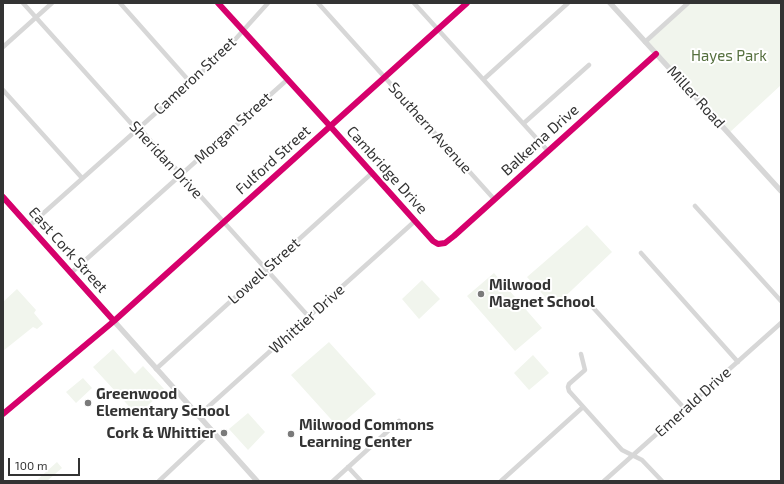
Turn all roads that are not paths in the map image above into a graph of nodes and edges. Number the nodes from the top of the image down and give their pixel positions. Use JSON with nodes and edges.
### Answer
{"nodes":[{"id":1,"x":23,"y":3,"type":"edge"},
{"id":2,"x":52,"y":3,"type":"edge"},
{"id":3,"x":120,"y":3,"type":"edge"},
{"id":4,"x":218,"y":3,"type":"edge"},
{"id":5,"x":268,"y":3,"type":"edge"},
{"id":6,"x":318,"y":3,"type":"edge"},
{"id":7,"x":414,"y":3,"type":"edge"},
{"id":8,"x":467,"y":3,"type":"edge"},
{"id":9,"x":568,"y":3,"type":"edge"},
{"id":10,"x":610,"y":3,"type":"edge"},
{"id":11,"x":688,"y":3,"type":"edge"},
{"id":12,"x":36,"y":18,"type":"junction"},
{"id":13,"x":438,"y":29,"type":"junction"},
{"id":14,"x":243,"y":30,"type":"junction"},
{"id":15,"x":645,"y":42,"type":"junction"},
{"id":16,"x":3,"y":47,"type":"edge"},
{"id":17,"x":656,"y":54,"type":"junction"},
{"id":18,"x":590,"y":65,"type":"dead end"},
{"id":19,"x":385,"y":77,"type":"junction"},
{"id":20,"x":288,"y":79,"type":"junction"},
{"id":21,"x":484,"y":79,"type":"junction"},
{"id":22,"x":190,"y":82,"type":"junction"},
{"id":23,"x":3,"y":90,"type":"edge"},
{"id":24,"x":524,"y":123,"type":"junction"},
{"id":25,"x":330,"y":126,"type":"junction"},
{"id":26,"x":137,"y":130,"type":"junction"},
{"id":27,"x":548,"y":151,"type":"junction"},
{"id":28,"x":372,"y":173,"type":"junction"},
{"id":29,"x":181,"y":175,"type":"junction"},
{"id":30,"x":82,"y":178,"type":"junction"},
{"id":31,"x":781,"y":192,"type":"edge"},
{"id":32,"x":3,"y":197,"type":"edge"},
{"id":33,"x":494,"y":199,"type":"junction"},
{"id":34,"x":695,"y":206,"type":"dead end"},
{"id":35,"x":415,"y":221,"type":"junction"},
{"id":36,"x":224,"y":222,"type":"junction"},
{"id":37,"x":29,"y":226,"type":"junction"},
{"id":38,"x":441,"y":244,"type":"joint"},
{"id":39,"x":641,"y":253,"type":"dead end"},
{"id":40,"x":266,"y":269,"type":"junction"},
{"id":41,"x":71,"y":273,"type":"junction"},
{"id":42,"x":781,"y":301,"type":"edge"},
{"id":43,"x":588,"y":302,"type":"dead end"},
{"id":44,"x":309,"y":317,"type":"junction"},
{"id":45,"x":114,"y":321,"type":"junction"},
{"id":46,"x":781,"y":323,"type":"edge"},
{"id":47,"x":581,"y":354,"type":"dead end"},
{"id":48,"x":738,"y":362,"type":"junction"},
{"id":49,"x":156,"y":369,"type":"junction"},
{"id":50,"x":583,"y":407,"type":"junction"},
{"id":51,"x":685,"y":409,"type":"junction"},
{"id":52,"x":3,"y":414,"type":"edge"},
{"id":53,"x":198,"y":416,"type":"junction"},
{"id":54,"x":400,"y":420,"type":"dead end"},
{"id":55,"x":212,"y":431,"type":"junction"},
{"id":56,"x":632,"y":455,"type":"junction"},
{"id":57,"x":348,"y":467,"type":"junction"},
{"id":58,"x":159,"y":481,"type":"edge"},
{"id":59,"x":257,"y":481,"type":"edge"},
{"id":60,"x":332,"y":481,"type":"edge"},
{"id":61,"x":361,"y":481,"type":"edge"},
{"id":62,"x":501,"y":481,"type":"edge"},
{"id":63,"x":604,"y":481,"type":"edge"},
{"id":64,"x":662,"y":481,"type":"edge"}],
"edges":[{"from":1,"to":12,"type":"street","name":"Sheridan Drive"},
{"from":2,"to":12,"type":"street"},
{"from":3,"to":22,"type":"street"},
{"from":4,"to":14,"type":"street","name":"Cambridge Drive"},
{"from":5,"to":14,"type":"street","name":"Cameron Street"},
{"from":6,"to":19,"type":"street","name":"Southern Avenue"},
{"from":7,"to":13,"type":"street"},
{"from":8,"to":13,"type":"street","name":"Fulford Street"},
{"from":9,"to":21,"type":"street"},
{"from":10,"to":15,"type":"street","name":"Miller Road"},
{"from":11,"to":15,"type":"street"},
{"from":12,"to":16,"type":"street"},
{"from":12,"to":26,"type":"street","name":"Sheridan Drive"},
{"from":13,"to":19,"type":"street","name":"Fulford Street"},
{"from":13,"to":21,"type":"street"},
{"from":14,"to":20,"type":"street","name":"Cambridge Drive"},
{"from":14,"to":22,"type":"street","name":"Cameron Street"},
{"from":15,"to":17,"type":"street","name":"Miller Road"},
{"from":17,"to":27,"type":"street","name":"Balkema Drive"},
{"from":17,"to":31,"type":"street","name":"Miller Road"},
{"from":18,"to":24,"type":"street"},
{"from":19,"to":25,"type":"street","name":"Fulford Street"},
{"from":19,"to":33,"type":"street","name":"Southern Avenue"},
{"from":20,"to":25,"type":"street","name":"Cambridge Drive"},
{"from":20,"to":29,"type":"street","name":"Morgan Street"},
{"from":21,"to":24,"type":"street"},
{"from":22,"to":26,"type":"street","name":"Cameron Street"},
{"from":23,"to":30,"type":"street"},
{"from":24,"to":27,"type":"street"},
{"from":25,"to":28,"type":"street","name":"Cambridge Drive"},
{"from":25,"to":36,"type":"street","name":"Fulford Street"},
{"from":26,"to":29,"type":"street","name":"Sheridan Drive"},
{"from":26,"to":30,"type":"street","name":"Cameron Street"},
{"from":27,"to":33,"type":"street","name":"Balkema Drive"},
{"from":28,"to":35,"type":"street","name":"Cambridge Drive"},
{"from":28,"to":40,"type":"street","name":"Lowell Street"},
{"from":29,"to":36,"type":"street","name":"Sheridan Drive"},
{"from":29,"to":41,"type":"street","name":"Morgan Street"},
{"from":30,"to":37,"type":"street","name":"Cameron Street"},
{"from":32,"to":37,"type":"street","name":"East Cork Street"},
{"from":33,"to":38,"type":"street","name":"Balkema Drive"},
{"from":34,"to":42,"type":"street"},
{"from":35,"to":38,"type":"street","name":"Cambridge Drive"},
{"from":35,"to":44,"type":"street","name":"Whittier Drive"},
{"from":36,"to":40,"type":"street","name":"Sheridan Drive"},
{"from":36,"to":45,"type":"street","name":"Fulford Street"},
{"from":37,"to":41,"type":"street","name":"East Cork Street"},
{"from":39,"to":48,"type":"street"},
{"from":40,"to":44,"type":"street","name":"Sheridan Drive"},
{"from":40,"to":49,"type":"street","name":"Lowell Street"},
{"from":41,"to":45,"type":"street","name":"East Cork Street"},
{"from":43,"to":51,"type":"street"},
{"from":44,"to":53,"type":"street","name":"Whittier Drive"},
{"from":45,"to":49,"type":"street","name":"East Cork Street"},
{"from":45,"to":52,"type":"street","name":"Fulford Street"},
{"from":46,"to":48,"type":"street","name":"Emerald Drive"},
{"from":47,"to":50,"type":"street"},
{"from":48,"to":51,"type":"street","name":"Emerald Drive"},
{"from":49,"to":53,"type":"street","name":"East Cork Street"},
{"from":50,"to":56,"type":"street"},
{"from":50,"to":62,"type":"street"},
{"from":51,"to":56,"type":"street","name":"Emerald Drive"},
{"from":53,"to":55,"type":"street","name":"East Cork Street"},
{"from":54,"to":57,"type":"street"},
{"from":55,"to":58,"type":"street"},
{"from":55,"to":59,"type":"street","name":"East Cork Street"},
{"from":56,"to":63,"type":"street","name":"Emerald Drive"},
{"from":56,"to":64,"type":"street"},
{"from":57,"to":60,"type":"street"},
{"from":57,"to":61,"type":"street"}]}
